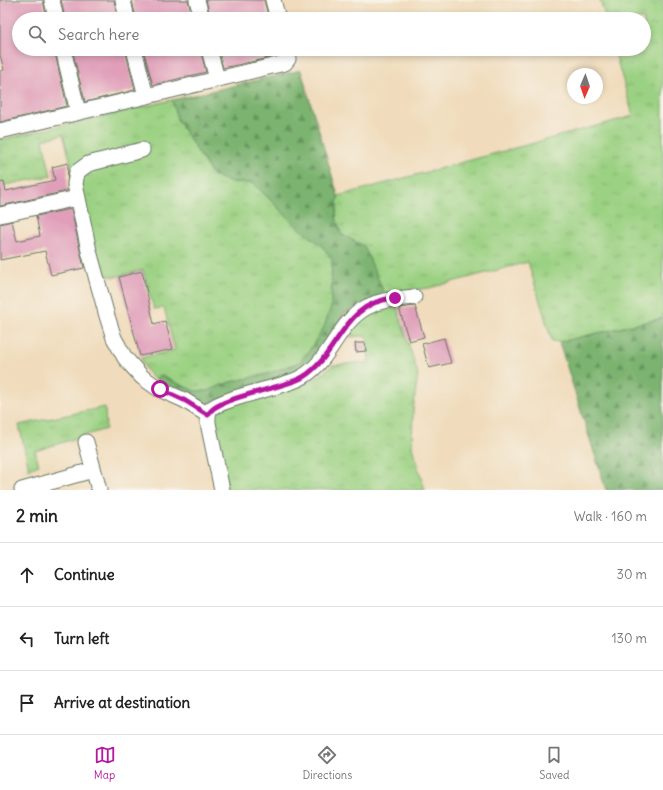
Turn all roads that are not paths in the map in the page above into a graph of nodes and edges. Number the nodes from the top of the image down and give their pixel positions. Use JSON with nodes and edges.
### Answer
{"nodes":[{"id":1,"x":52,"y":0,"type":"edge"},
{"id":2,"x":123,"y":0,"type":"edge"},
{"id":3,"x":197,"y":0,"type":"edge"},
{"id":4,"x":273,"y":0,"type":"edge"},
{"id":5,"x":55,"y":12,"type":"edge"},
{"id":6,"x":126,"y":12,"type":"edge"},
{"id":7,"x":200,"y":12,"type":"edge"},
{"id":8,"x":276,"y":12,"type":"edge"},
{"id":9,"x":65,"y":56,"type":"edge"},
{"id":10,"x":136,"y":56,"type":"edge"},
{"id":11,"x":211,"y":56,"type":"edge"},
{"id":12,"x":287,"y":56,"type":"edge"},
{"id":13,"x":217,"y":79,"type":"junction"},
{"id":14,"x":146,"y":96,"type":"junction"},
{"id":15,"x":78,"y":112,"type":"junction"},
{"id":16,"x":0,"y":131,"type":"edge"},
{"id":17,"x":142,"y":150,"type":"dead end"},
{"id":18,"x":77,"y":198,"type":"junction"},
{"id":19,"x":0,"y":215,"type":"edge"},
{"id":20,"x":414,"y":297,"type":"dead end"},
{"id":21,"x":208,"y":415,"type":"junction"},
{"id":22,"x":86,"y":442,"type":"dead end"},
{"id":23,"x":93,"y":470,"type":"junction"},
{"id":24,"x":22,"y":490,"type":"edge"},
{"id":25,"x":99,"y":490,"type":"edge"},
{"id":26,"x":222,"y":490,"type":"edge"}],
"edges":[{"from":1,"to":5,"type":"street"},
{"from":2,"to":6,"type":"street"},
{"from":3,"to":7,"type":"street"},
{"from":4,"to":8,"type":"street"},
{"from":9,"to":15,"type":"street"},
{"from":10,"to":14,"type":"street"},
{"from":11,"to":13,"type":"street"},
{"from":12,"to":13,"type":"street"},
{"from":13,"to":14,"type":"street"},
{"from":14,"to":15,"type":"street"},
{"from":15,"to":16,"type":"street"},
{"from":17,"to":18,"type":"street"},
{"from":18,"to":19,"type":"street"},
{"from":18,"to":21,"type":"street"},
{"from":20,"to":21,"type":"street"},
{"from":21,"to":26,"type":"street"},
{"from":22,"to":23,"type":"street"},
{"from":23,"to":24,"type":"street"},
{"from":23,"to":25,"type":"street"}]}
